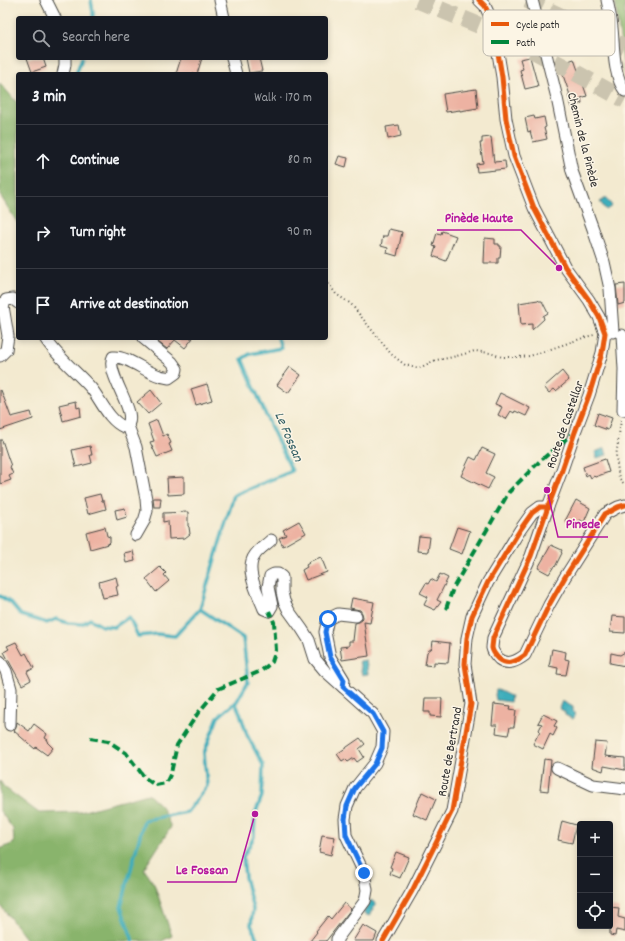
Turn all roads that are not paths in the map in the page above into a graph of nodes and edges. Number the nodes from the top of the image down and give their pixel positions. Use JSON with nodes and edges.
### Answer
{"nodes":[{"id":1,"x":46,"y":0,"type":"edge"},
{"id":2,"x":220,"y":0,"type":"edge"},
{"id":3,"x":479,"y":0,"type":"edge"},
{"id":4,"x":532,"y":0,"type":"edge"},
{"id":5,"x":607,"y":0,"type":"edge"},
{"id":6,"x":487,"y":10,"type":"edge"},
{"id":7,"x":535,"y":10,"type":"edge"},
{"id":8,"x":609,"y":10,"type":"edge"},
{"id":9,"x":54,"y":16,"type":"edge"},
{"id":10,"x":224,"y":16,"type":"edge"},
{"id":11,"x":498,"y":56,"type":"edge"},
{"id":12,"x":547,"y":56,"type":"edge"},
{"id":13,"x":614,"y":56,"type":"edge"},
{"id":14,"x":65,"y":60,"type":"edge"},
{"id":15,"x":232,"y":60,"type":"edge"},
{"id":16,"x":64,"y":72,"type":"edge"},
{"id":17,"x":236,"y":72,"type":"edge"},
{"id":18,"x":625,"y":90,"type":"edge"},
{"id":19,"x":16,"y":301,"type":"edge"},
{"id":20,"x":616,"y":334,"type":"edge"},
{"id":21,"x":46,"y":340,"type":"edge"},
{"id":22,"x":145,"y":340,"type":"edge"},
{"id":23,"x":0,"y":356,"type":"edge"},
{"id":24,"x":623,"y":410,"type":"road end"},
{"id":25,"x":128,"y":426,"type":"junction"},
{"id":26,"x":625,"y":506,"type":"edge"},
{"id":27,"x":548,"y":507,"type":"junction"},
{"id":28,"x":136,"y":534,"type":"dead end"},
{"id":29,"x":271,"y":540,"type":"dead end"},
{"id":30,"x":356,"y":616,"type":"dead end"},
{"id":31,"x":0,"y":661,"type":"edge"},
{"id":32,"x":343,"y":687,"type":"junction"},
{"id":33,"x":10,"y":725,"type":"dead end"},
{"id":34,"x":557,"y":768,"type":"dead end"},
{"id":35,"x":625,"y":789,"type":"edge"},
{"id":36,"x":337,"y":941,"type":"edge"},
{"id":37,"x":383,"y":941,"type":"edge"}],
"edges":[{"from":1,"to":9,"type":"street"},
{"from":2,"to":10,"type":"street"},
{"from":3,"to":6,"type":"street"},
{"from":4,"to":7,"type":"street","name":"Chemin de la Pinède"},
{"from":5,"to":8,"type":"street"},
{"from":11,"to":20,"type":"street"},
{"from":12,"to":20,"type":"street","name":"Chemin de la Pinède"},
{"from":13,"to":18,"type":"street"},
{"from":14,"to":16,"type":"street"},
{"from":15,"to":17,"type":"street"},
{"from":19,"to":23,"type":"street"},
{"from":20,"to":24,"type":"street"},
{"from":20,"to":27,"type":"street","name":"Route de Castellar"},
{"from":21,"to":25,"type":"street"},
{"from":22,"to":25,"type":"street"},
{"from":25,"to":28,"type":"street"},
{"from":26,"to":27,"type":"street","name":"Route de Castellar"},
{"from":27,"to":37,"type":"street","name":"Route de Bertrand"},
{"from":29,"to":32,"type":"street"},
{"from":30,"to":32,"type":"street"},
{"from":31,"to":33,"type":"street"},
{"from":32,"to":36,"type":"street"},
{"from":34,"to":35,"type":"street"}]}
